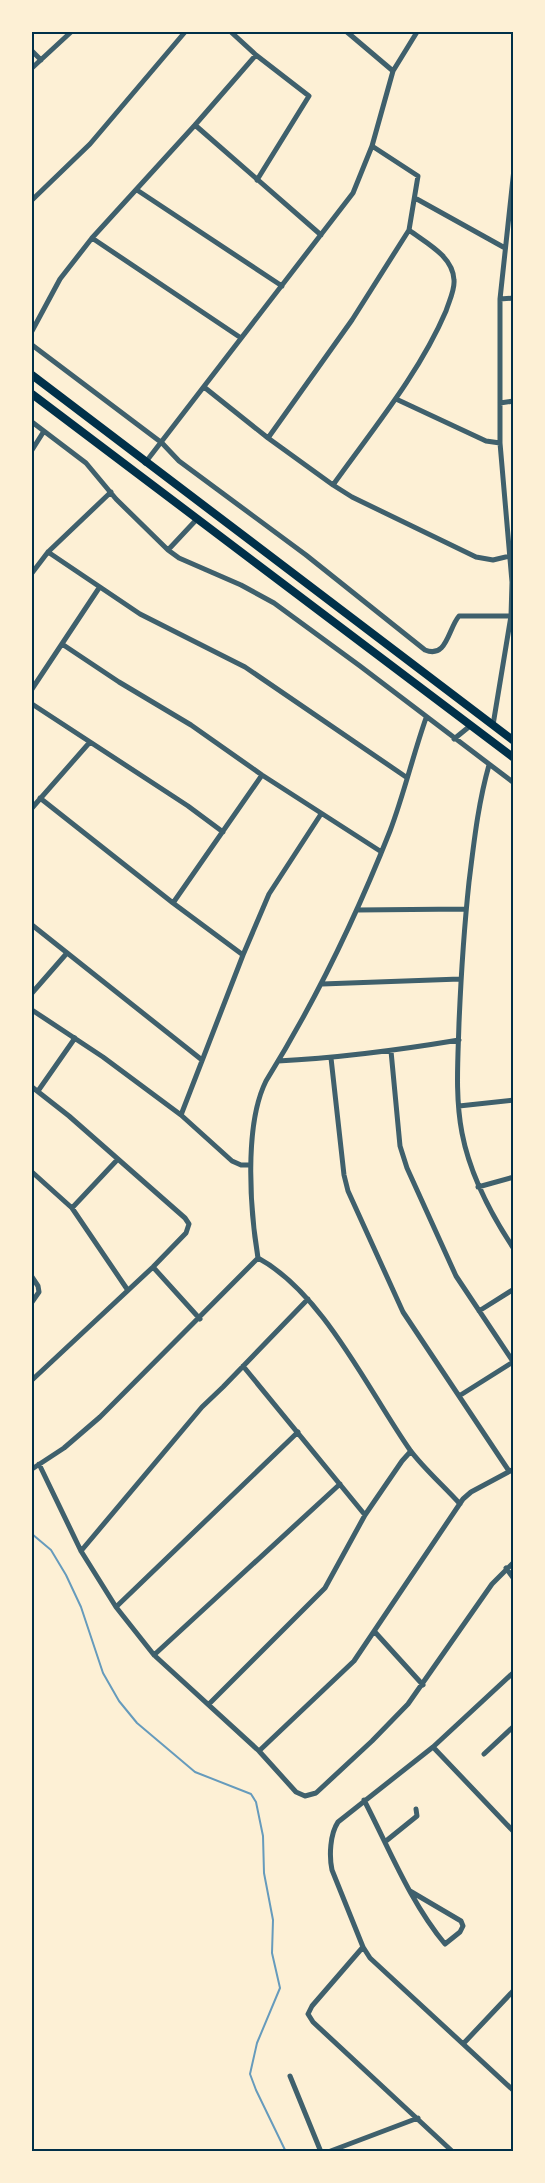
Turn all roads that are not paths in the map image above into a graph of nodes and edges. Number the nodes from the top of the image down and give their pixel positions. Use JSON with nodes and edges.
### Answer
{"nodes":[{"id":1,"x":71,"y":32,"type":"edge"},
{"id":2,"x":185,"y":32,"type":"edge"},
{"id":3,"x":231,"y":32,"type":"edge"},
{"id":4,"x":347,"y":32,"type":"edge"},
{"id":5,"x":417,"y":32,"type":"edge"},
{"id":6,"x":32,"y":51,"type":"edge"},
{"id":7,"x":256,"y":55,"type":"junction"},
{"id":8,"x":41,"y":60,"type":"junction"},
{"id":9,"x":32,"y":68,"type":"edge"},
{"id":10,"x":393,"y":71,"type":"junction"},
{"id":11,"x":195,"y":125,"type":"junction"},
{"id":12,"x":372,"y":146,"type":"junction"},
{"id":13,"x":513,"y":169,"type":"edge"},
{"id":14,"x":257,"y":180,"type":"junction"},
{"id":15,"x":136,"y":190,"type":"junction"},
{"id":16,"x":415,"y":198,"type":"junction"},
{"id":17,"x":32,"y":200,"type":"edge"},
{"id":18,"x":512,"y":213,"type":"edge"},
{"id":19,"x":410,"y":230,"type":"junction"},
{"id":20,"x":321,"y":235,"type":"junction"},
{"id":21,"x":92,"y":238,"type":"junction"},
{"id":22,"x":505,"y":248,"type":"junction"},
{"id":23,"x":282,"y":286,"type":"junction"},
{"id":24,"x":513,"y":298,"type":"edge"},
{"id":25,"x":500,"y":299,"type":"junction"},
{"id":26,"x":32,"y":331,"type":"edge"},
{"id":27,"x":242,"y":338,"type":"junction"},
{"id":28,"x":32,"y":345,"type":"edge"},
{"id":29,"x":32,"y":375,"type":"edge"},
{"id":30,"x":204,"y":387,"type":"junction"},
{"id":31,"x":32,"y":394,"type":"edge"},
{"id":32,"x":396,"y":399,"type":"junction"},
{"id":33,"x":513,"y":401,"type":"edge"},
{"id":34,"x":500,"y":403,"type":"junction"},
{"id":35,"x":32,"y":422,"type":"edge"},
{"id":36,"x":44,"y":431,"type":"junction"},
{"id":37,"x":268,"y":438,"type":"junction"},
{"id":38,"x":162,"y":443,"type":"junction"},
{"id":39,"x":500,"y":443,"type":"junction"},
{"id":40,"x":32,"y":450,"type":"edge"},
{"id":41,"x":145,"y":463,"type":"junction"},
{"id":42,"x":333,"y":485,"type":"junction"},
{"id":43,"x":111,"y":492,"type":"junction"},
{"id":44,"x":197,"y":519,"type":"junction"},
{"id":45,"x":168,"y":550,"type":"junction"},
{"id":46,"x":48,"y":552,"type":"junction"},
{"id":47,"x":510,"y":556,"type":"junction"},
{"id":48,"x":32,"y":573,"type":"edge"},
{"id":49,"x":99,"y":588,"type":"junction"},
{"id":50,"x":512,"y":616,"type":"junction"},
{"id":51,"x":62,"y":644,"type":"junction"},
{"id":52,"x":32,"y":689,"type":"edge"},
{"id":53,"x":32,"y":704,"type":"edge"},
{"id":54,"x":426,"y":718,"type":"junction"},
{"id":55,"x":493,"y":725,"type":"junction"},
{"id":56,"x":470,"y":726,"type":"junction"},
{"id":57,"x":454,"y":739,"type":"junction"},
{"id":58,"x":513,"y":741,"type":"edge"},
{"id":59,"x":90,"y":742,"type":"junction"},
{"id":60,"x":513,"y":758,"type":"edge"},
{"id":61,"x":489,"y":765,"type":"junction"},
{"id":62,"x":262,"y":775,"type":"junction"},
{"id":63,"x":406,"y":777,"type":"junction"},
{"id":64,"x":513,"y":783,"type":"edge"},
{"id":65,"x":40,"y":798,"type":"junction"},
{"id":66,"x":32,"y":807,"type":"edge"},
{"id":67,"x":321,"y":814,"type":"junction"},
{"id":68,"x":224,"y":832,"type":"junction"},
{"id":69,"x":380,"y":851,"type":"junction"},
{"id":70,"x":173,"y":903,"type":"junction"},
{"id":71,"x":466,"y":909,"type":"junction"},
{"id":72,"x":357,"y":910,"type":"junction"},
{"id":73,"x":32,"y":925,"type":"edge"},
{"id":74,"x":67,"y":953,"type":"junction"},
{"id":75,"x":243,"y":955,"type":"junction"},
{"id":76,"x":460,"y":978,"type":"junction"},
{"id":77,"x":322,"y":984,"type":"junction"},
{"id":78,"x":32,"y":993,"type":"edge"},
{"id":79,"x":32,"y":1010,"type":"edge"},
{"id":80,"x":75,"y":1038,"type":"junction"},
{"id":81,"x":459,"y":1040,"type":"junction"},
{"id":82,"x":391,"y":1051,"type":"junction"},
{"id":83,"x":332,"y":1058,"type":"junction"},
{"id":84,"x":202,"y":1060,"type":"junction"},
{"id":85,"x":278,"y":1061,"type":"junction"},
{"id":86,"x":32,"y":1087,"type":"edge"},
{"id":87,"x":38,"y":1091,"type":"junction"},
{"id":88,"x":513,"y":1100,"type":"edge"},
{"id":89,"x":459,"y":1106,"type":"junction"},
{"id":90,"x":181,"y":1115,"type":"junction"},
{"id":91,"x":118,"y":1159,"type":"junction"},
{"id":92,"x":250,"y":1166,"type":"junction"},
{"id":93,"x":32,"y":1172,"type":"edge"},
{"id":94,"x":513,"y":1177,"type":"edge"},
{"id":95,"x":478,"y":1186,"type":"junction"},
{"id":96,"x":72,"y":1208,"type":"junction"},
{"id":97,"x":513,"y":1249,"type":"edge"},
{"id":98,"x":258,"y":1258,"type":"junction"},
{"id":99,"x":153,"y":1267,"type":"junction"},
{"id":100,"x":32,"y":1277,"type":"edge"},
{"id":101,"x":127,"y":1289,"type":"junction"},
{"id":102,"x":513,"y":1289,"type":"edge"},
{"id":103,"x":308,"y":1299,"type":"junction"},
{"id":104,"x":32,"y":1302,"type":"edge"},
{"id":105,"x":479,"y":1311,"type":"junction"},
{"id":106,"x":200,"y":1319,"type":"junction"},
{"id":107,"x":513,"y":1363,"type":"edge"},
{"id":108,"x":243,"y":1366,"type":"junction"},
{"id":109,"x":32,"y":1378,"type":"edge"},
{"id":110,"x":459,"y":1396,"type":"junction"},
{"id":111,"x":298,"y":1432,"type":"junction"},
{"id":112,"x":411,"y":1451,"type":"junction"},
{"id":113,"x":39,"y":1464,"type":"junction"},
{"id":114,"x":32,"y":1469,"type":"edge"},
{"id":115,"x":511,"y":1470,"type":"edge"},
{"id":116,"x":340,"y":1484,"type":"junction"},
{"id":117,"x":460,"y":1504,"type":"junction"},
{"id":118,"x":365,"y":1515,"type":"junction"},
{"id":119,"x":81,"y":1551,"type":"junction"},
{"id":120,"x":513,"y":1562,"type":"edge"},
{"id":121,"x":506,"y":1568,"type":"junction"},
{"id":122,"x":513,"y":1579,"type":"edge"},
{"id":123,"x":116,"y":1608,"type":"junction"},
{"id":124,"x":374,"y":1631,"type":"junction"},
{"id":125,"x":154,"y":1655,"type":"junction"},
{"id":126,"x":513,"y":1672,"type":"edge"},
{"id":127,"x":423,"y":1684,"type":"junction"},
{"id":128,"x":208,"y":1704,"type":"junction"},
{"id":129,"x":513,"y":1726,"type":"edge"},
{"id":130,"x":433,"y":1747,"type":"junction"},
{"id":131,"x":259,"y":1751,"type":"junction"},
{"id":132,"x":484,"y":1754,"type":"dead end"},
{"id":133,"x":364,"y":1800,"type":"junction"},
{"id":134,"x":416,"y":1809,"type":"dead end"},
{"id":135,"x":512,"y":1828,"type":"edge"},
{"id":136,"x":386,"y":1842,"type":"junction"},
{"id":137,"x":410,"y":1891,"type":"junction"},
{"id":138,"x":363,"y":1947,"type":"junction"},
{"id":139,"x":513,"y":1990,"type":"edge"},
{"id":140,"x":463,"y":2044,"type":"junction"},
{"id":141,"x":290,"y":2076,"type":"dead end"},
{"id":142,"x":513,"y":2089,"type":"edge"},
{"id":143,"x":418,"y":2118,"type":"junction"},
{"id":144,"x":321,"y":2151,"type":"edge"},
{"id":145,"x":328,"y":2151,"type":"edge"},
{"id":146,"x":453,"y":2151,"type":"edge"}],
"edges":[{"from":1,"to":8,"type":"street"},
{"from":2,"to":17,"type":"street"},
{"from":3,"to":7,"type":"street"},
{"from":4,"to":10,"type":"street"},
{"from":5,"to":10,"type":"street"},
{"from":6,"to":8,"type":"street"},
{"from":7,"to":11,"type":"street"},
{"from":7,"to":14,"type":"street"},
{"from":8,"to":9,"type":"street"},
{"from":10,"to":12,"type":"street"},
{"from":11,"to":14,"type":"street"},
{"from":11,"to":15,"type":"street"},
{"from":12,"to":16,"type":"street"},
{"from":12,"to":20,"type":"street"},
{"from":13,"to":18,"type":"street"},
{"from":14,"to":20,"type":"street"},
{"from":15,"to":21,"type":"street"},
{"from":15,"to":23,"type":"street"},
{"from":16,"to":19,"type":"street"},
{"from":16,"to":22,"type":"street"},
{"from":18,"to":22,"type":"street"},
{"from":19,"to":32,"type":"street"},
{"from":19,"to":37,"type":"street"},
{"from":20,"to":23,"type":"street"},
{"from":21,"to":26,"type":"street"},
{"from":21,"to":27,"type":"street"},
{"from":22,"to":25,"type":"street"},
{"from":23,"to":27,"type":"street"},
{"from":24,"to":25,"type":"street"},
{"from":25,"to":34,"type":"street"},
{"from":27,"to":30,"type":"street"},
{"from":28,"to":38,"type":"street"},
{"from":29,"to":41,"type":"highway"},
{"from":30,"to":37,"type":"street"},
{"from":30,"to":38,"type":"street"},
{"from":31,"to":44,"type":"highway"},
{"from":32,"to":39,"type":"street"},
{"from":32,"to":42,"type":"street"},
{"from":33,"to":34,"type":"street"},
{"from":34,"to":39,"type":"street"},
{"from":35,"to":36,"type":"street"},
{"from":36,"to":40,"type":"street"},
{"from":36,"to":43,"type":"street"},
{"from":37,"to":42,"type":"street"},
{"from":38,"to":41,"type":"street"},
{"from":38,"to":50,"type":"street"},
{"from":39,"to":47,"type":"street"},
{"from":41,"to":55,"type":"highway"},
{"from":42,"to":47,"type":"street"},
{"from":43,"to":45,"type":"street"},
{"from":43,"to":46,"type":"street"},
{"from":44,"to":45,"type":"street"},
{"from":44,"to":56,"type":"highway"},
{"from":45,"to":54,"type":"street"},
{"from":46,"to":48,"type":"street"},
{"from":46,"to":49,"type":"street"},
{"from":47,"to":50,"type":"street"},
{"from":49,"to":51,"type":"street"},
{"from":49,"to":63,"type":"street"},
{"from":50,"to":55,"type":"street"},
{"from":51,"to":52,"type":"street"},
{"from":51,"to":62,"type":"street"},
{"from":53,"to":59,"type":"street"},
{"from":54,"to":57,"type":"street"},
{"from":54,"to":63,"type":"street"},
{"from":55,"to":58,"type":"highway"},
{"from":56,"to":57,"type":"street"},
{"from":56,"to":60,"type":"highway"},
{"from":57,"to":61,"type":"street"},
{"from":59,"to":65,"type":"street"},
{"from":59,"to":68,"type":"street"},
{"from":61,"to":64,"type":"street"},
{"from":61,"to":71,"type":"street"},
{"from":62,"to":67,"type":"street"},
{"from":62,"to":68,"type":"street"},
{"from":63,"to":69,"type":"street"},
{"from":65,"to":66,"type":"street"},
{"from":65,"to":70,"type":"street"},
{"from":67,"to":69,"type":"street"},
{"from":67,"to":75,"type":"street"},
{"from":68,"to":70,"type":"street"},
{"from":69,"to":72,"type":"street"},
{"from":70,"to":75,"type":"street"},
{"from":71,"to":72,"type":"street"},
{"from":71,"to":76,"type":"street"},
{"from":72,"to":77,"type":"street"},
{"from":73,"to":74,"type":"street"},
{"from":74,"to":78,"type":"street"},
{"from":74,"to":84,"type":"street"},
{"from":75,"to":84,"type":"street"},
{"from":76,"to":77,"type":"street"},
{"from":76,"to":81,"type":"street"},
{"from":77,"to":85,"type":"street"},
{"from":79,"to":80,"type":"street"},
{"from":80,"to":87,"type":"street"},
{"from":80,"to":90,"type":"street"},
{"from":81,"to":82,"type":"street"},
{"from":81,"to":89,"type":"street"},
{"from":82,"to":83,"type":"street"},
{"from":82,"to":105,"type":"street"},
{"from":83,"to":85,"type":"street"},
{"from":83,"to":110,"type":"street"},
{"from":84,"to":90,"type":"street"},
{"from":85,"to":92,"type":"street"},
{"from":86,"to":87,"type":"street"},
{"from":87,"to":91,"type":"street"},
{"from":88,"to":89,"type":"street"},
{"from":89,"to":95,"type":"street"},
{"from":90,"to":92,"type":"street"},
{"from":91,"to":96,"type":"street"},
{"from":91,"to":99,"type":"street"},
{"from":92,"to":98,"type":"street"},
{"from":93,"to":96,"type":"street"},
{"from":94,"to":95,"type":"street"},
{"from":95,"to":97,"type":"street"},
{"from":96,"to":101,"type":"street"},
{"from":98,"to":103,"type":"street"},
{"from":98,"to":106,"type":"street"},
{"from":99,"to":101,"type":"street"},
{"from":99,"to":106,"type":"street"},
{"from":100,"to":104,"type":"street"},
{"from":101,"to":109,"type":"street"},
{"from":102,"to":105,"type":"street"},
{"from":103,"to":108,"type":"street"},
{"from":103,"to":112,"type":"street"},
{"from":105,"to":107,"type":"street"},
{"from":106,"to":113,"type":"street"},
{"from":107,"to":110,"type":"street"},
{"from":108,"to":111,"type":"street"},
{"from":108,"to":119,"type":"street"},
{"from":110,"to":115,"type":"street"},
{"from":111,"to":116,"type":"street"},
{"from":111,"to":123,"type":"street"},
{"from":112,"to":117,"type":"street"},
{"from":112,"to":118,"type":"street"},
{"from":113,"to":114,"type":"street"},
{"from":113,"to":119,"type":"street"},
{"from":115,"to":117,"type":"street"},
{"from":116,"to":118,"type":"street"},
{"from":116,"to":125,"type":"street"},
{"from":117,"to":124,"type":"street"},
{"from":118,"to":128,"type":"street"},
{"from":119,"to":123,"type":"street"},
{"from":120,"to":121,"type":"street"},
{"from":121,"to":122,"type":"street"},
{"from":121,"to":127,"type":"street"},
{"from":123,"to":125,"type":"street"},
{"from":124,"to":127,"type":"street"},
{"from":124,"to":131,"type":"street"},
{"from":125,"to":128,"type":"street"},
{"from":126,"to":130,"type":"street"},
{"from":127,"to":131,"type":"street"},
{"from":128,"to":131,"type":"street"},
{"from":129,"to":132,"type":"street"},
{"from":130,"to":133,"type":"street"},
{"from":130,"to":135,"type":"street"},
{"from":133,"to":136,"type":"street"},
{"from":133,"to":138,"type":"street"},
{"from":134,"to":136,"type":"street"},
{"from":136,"to":137,"type":"street"},
{"from":137,"to":137,"type":"street"},
{"from":138,"to":140,"type":"street"},
{"from":138,"to":143,"type":"street"},
{"from":139,"to":140,"type":"street"},
{"from":140,"to":142,"type":"street"},
{"from":141,"to":144,"type":"street"},
{"from":143,"to":145,"type":"street"},
{"from":143,"to":146,"type":"street"}]}
